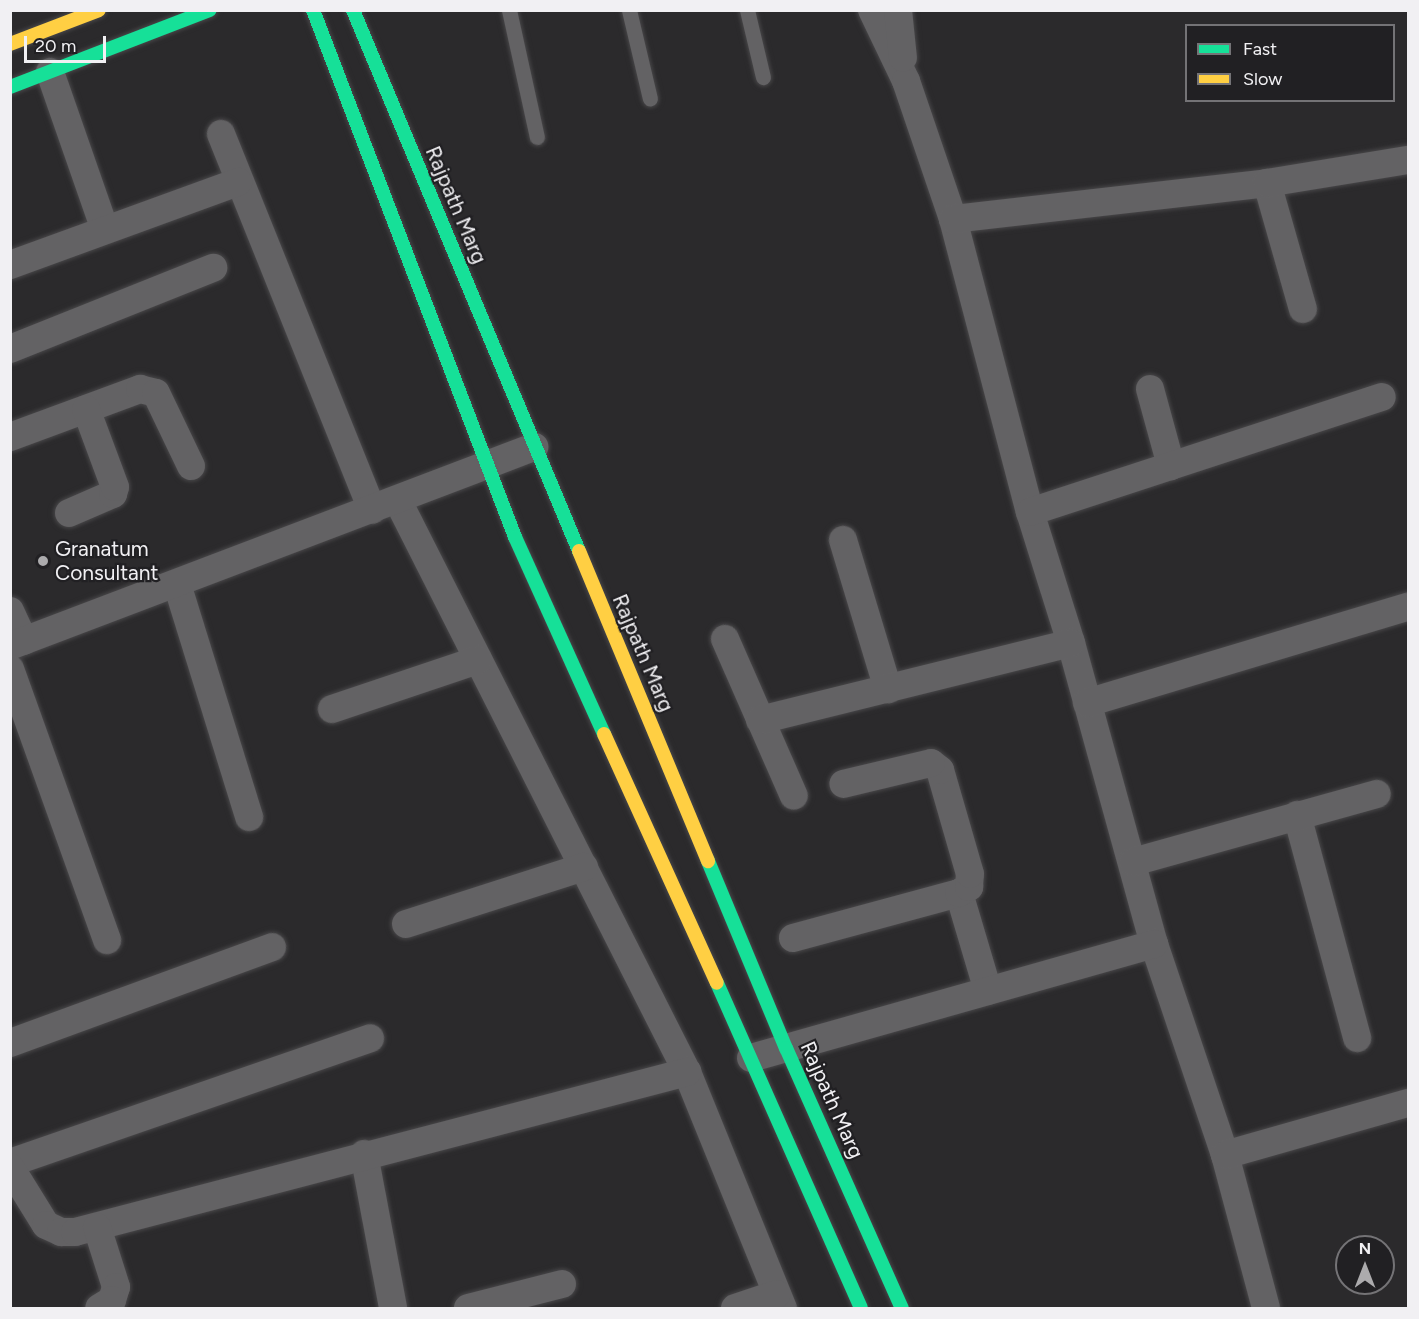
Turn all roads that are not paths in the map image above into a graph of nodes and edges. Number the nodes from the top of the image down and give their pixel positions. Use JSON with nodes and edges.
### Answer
{"nodes":[{"id":1,"x":99,"y":10,"type":"edge"},
{"id":2,"x":210,"y":10,"type":"edge"},
{"id":3,"x":313,"y":10,"type":"edge"},
{"id":4,"x":352,"y":10,"type":"edge"},
{"id":5,"x":509,"y":10,"type":"edge"},
{"id":6,"x":629,"y":10,"type":"edge"},
{"id":7,"x":747,"y":10,"type":"edge"},
{"id":8,"x":872,"y":10,"type":"edge"},
{"id":9,"x":898,"y":10,"type":"edge"},
{"id":10,"x":10,"y":44,"type":"edge"},
{"id":11,"x":50,"y":72,"type":"junction"},
{"id":12,"x":763,"y":76,"type":"dead end"},
{"id":13,"x":906,"y":81,"type":"junction"},
{"id":14,"x":10,"y":87,"type":"edge"},
{"id":15,"x":650,"y":99,"type":"dead end"},
{"id":16,"x":220,"y":134,"type":"dead end"},
{"id":17,"x":537,"y":137,"type":"dead end"},
{"id":18,"x":1408,"y":159,"type":"edge"},
{"id":19,"x":238,"y":182,"type":"junction"},
{"id":20,"x":1267,"y":183,"type":"junction"},
{"id":21,"x":953,"y":219,"type":"junction"},
{"id":22,"x":105,"y":230,"type":"junction"},
{"id":23,"x":10,"y":265,"type":"edge"},
{"id":24,"x":213,"y":268,"type":"dead end"},
{"id":25,"x":1303,"y":309,"type":"dead end"},
{"id":26,"x":10,"y":349,"type":"edge"},
{"id":27,"x":1150,"y":389,"type":"dead end"},
{"id":28,"x":1382,"y":397,"type":"dead end"},
{"id":29,"x":86,"y":409,"type":"junction"},
{"id":30,"x":10,"y":437,"type":"edge"},
{"id":31,"x":534,"y":447,"type":"junction"},
{"id":32,"x":191,"y":466,"type":"dead end"},
{"id":33,"x":490,"y":466,"type":"junction"},
{"id":34,"x":1171,"y":466,"type":"junction"},
{"id":35,"x":385,"y":505,"type":"junction"},
{"id":36,"x":1030,"y":512,"type":"junction"},
{"id":37,"x":69,"y":513,"type":"dead end"},
{"id":38,"x":843,"y":540,"type":"dead end"},
{"id":39,"x":177,"y":584,"type":"junction"},
{"id":40,"x":1408,"y":607,"type":"edge"},
{"id":41,"x":10,"y":611,"type":"edge"},
{"id":42,"x":725,"y":639,"type":"dead end"},
{"id":43,"x":1071,"y":643,"type":"junction"},
{"id":44,"x":17,"y":644,"type":"edge"},
{"id":45,"x":478,"y":660,"type":"junction"},
{"id":46,"x":10,"y":669,"type":"edge"},
{"id":47,"x":888,"y":689,"type":"junction"},
{"id":48,"x":1087,"y":703,"type":"junction"},
{"id":49,"x":332,"y":710,"type":"dead end"},
{"id":50,"x":760,"y":720,"type":"junction"},
{"id":51,"x":843,"y":784,"type":"dead end"},
{"id":52,"x":1377,"y":794,"type":"dead end"},
{"id":53,"x":794,"y":796,"type":"dead end"},
{"id":54,"x":1297,"y":815,"type":"junction"},
{"id":55,"x":249,"y":818,"type":"dead end"},
{"id":56,"x":1134,"y":862,"type":"junction"},
{"id":57,"x":584,"y":867,"type":"junction"},
{"id":58,"x":959,"y":893,"type":"junction"},
{"id":59,"x":406,"y":924,"type":"dead end"},
{"id":60,"x":793,"y":938,"type":"dead end"},
{"id":61,"x":107,"y":940,"type":"dead end"},
{"id":62,"x":1154,"y":944,"type":"junction"},
{"id":63,"x":272,"y":947,"type":"dead end"},
{"id":64,"x":988,"y":991,"type":"junction"},
{"id":65,"x":370,"y":1038,"type":"dead end"},
{"id":66,"x":1357,"y":1038,"type":"dead end"},
{"id":67,"x":10,"y":1043,"type":"edge"},
{"id":68,"x":786,"y":1048,"type":"junction"},
{"id":69,"x":751,"y":1058,"type":"junction"},
{"id":70,"x":687,"y":1072,"type":"junction"},
{"id":71,"x":1408,"y":1103,"type":"edge"},
{"id":72,"x":364,"y":1154,"type":"junction"},
{"id":73,"x":1225,"y":1155,"type":"junction"},
{"id":74,"x":10,"y":1165,"type":"edge"},
{"id":75,"x":97,"y":1227,"type":"junction"},
{"id":76,"x":562,"y":1284,"type":"dead end"},
{"id":77,"x":780,"y":1301,"type":"edge"},
{"id":78,"x":99,"y":1308,"type":"edge"},
{"id":79,"x":393,"y":1308,"type":"edge"},
{"id":80,"x":468,"y":1308,"type":"edge"},
{"id":81,"x":735,"y":1308,"type":"edge"},
{"id":82,"x":861,"y":1308,"type":"edge"},
{"id":83,"x":902,"y":1308,"type":"edge"},
{"id":84,"x":1266,"y":1308,"type":"edge"}],
"edges":[{"from":1,"to":10,"type":"main road"},
{"from":2,"to":11,"type":"main road"},
{"from":3,"to":33,"type":"main road"},
{"from":4,"to":31,"type":"main road","name":"Rajpath Marg"},
{"from":5,"to":17,"type":"lane"},
{"from":6,"to":15,"type":"lane"},
{"from":7,"to":12,"type":"lane"},
{"from":8,"to":13,"type":"street"},
{"from":9,"to":13,"type":"street"},
{"from":11,"to":14,"type":"main road"},
{"from":11,"to":22,"type":"street"},
{"from":13,"to":21,"type":"street"},
{"from":16,"to":19,"type":"street"},
{"from":18,"to":20,"type":"street"},
{"from":19,"to":22,"type":"street"},
{"from":19,"to":35,"type":"street"},
{"from":20,"to":21,"type":"street"},
{"from":20,"to":25,"type":"street"},
{"from":21,"to":36,"type":"street"},
{"from":22,"to":23,"type":"street"},
{"from":24,"to":26,"type":"street"},
{"from":27,"to":34,"type":"street"},
{"from":28,"to":34,"type":"street"},
{"from":29,"to":30,"type":"street"},
{"from":29,"to":32,"type":"street"},
{"from":29,"to":37,"type":"street"},
{"from":31,"to":33,"type":"street"},
{"from":31,"to":68,"type":"main road","name":"Rajpath Marg"},
{"from":33,"to":35,"type":"street"},
{"from":33,"to":69,"type":"main road"},
{"from":34,"to":36,"type":"street"},
{"from":35,"to":39,"type":"street"},
{"from":35,"to":45,"type":"street"},
{"from":36,"to":43,"type":"street"},
{"from":38,"to":47,"type":"street"},
{"from":39,"to":44,"type":"street"},
{"from":39,"to":55,"type":"street"},
{"from":40,"to":48,"type":"street"},
{"from":41,"to":44,"type":"street"},
{"from":42,"to":50,"type":"street"},
{"from":43,"to":47,"type":"street"},
{"from":43,"to":48,"type":"street"},
{"from":45,"to":49,"type":"street"},
{"from":45,"to":57,"type":"street"},
{"from":46,"to":61,"type":"street"},
{"from":47,"to":50,"type":"street"},
{"from":48,"to":56,"type":"street"},
{"from":50,"to":53,"type":"street"},
{"from":51,"to":58,"type":"street"},
{"from":52,"to":54,"type":"street"},
{"from":54,"to":56,"type":"street"},
{"from":54,"to":66,"type":"street"},
{"from":56,"to":62,"type":"street"},
{"from":57,"to":59,"type":"street"},
{"from":57,"to":70,"type":"street"},
{"from":58,"to":60,"type":"street"},
{"from":58,"to":64,"type":"street"},
{"from":62,"to":64,"type":"street"},
{"from":62,"to":73,"type":"street"},
{"from":63,"to":67,"type":"street"},
{"from":64,"to":68,"type":"street"},
{"from":65,"to":74,"type":"street"},
{"from":68,"to":69,"type":"street"},
{"from":68,"to":83,"type":"main road","name":"Rajpath Marg"},
{"from":69,"to":82,"type":"main road"},
{"from":70,"to":72,"type":"street"},
{"from":70,"to":77,"type":"street"},
{"from":71,"to":73,"type":"street"},
{"from":72,"to":75,"type":"street"},
{"from":72,"to":79,"type":"street"},
{"from":73,"to":84,"type":"street"},
{"from":74,"to":75,"type":"street"},
{"from":75,"to":78,"type":"street"},
{"from":76,"to":80,"type":"street"},
{"from":77,"to":81,"type":"street"}]}
